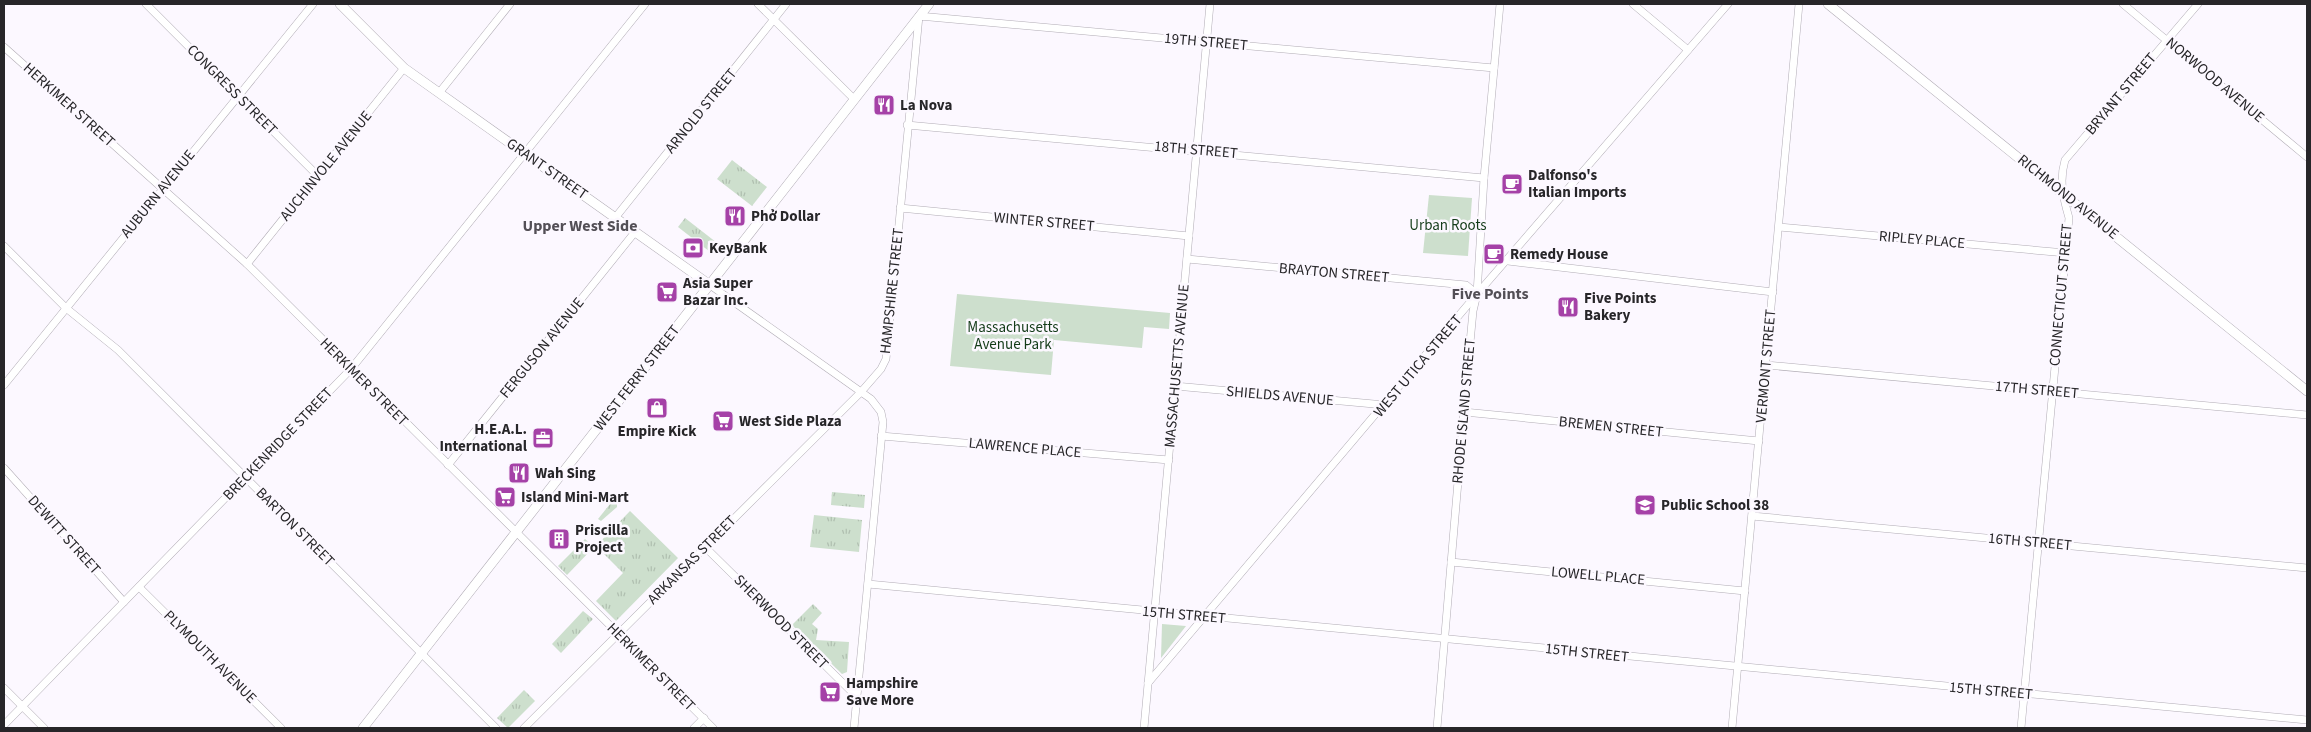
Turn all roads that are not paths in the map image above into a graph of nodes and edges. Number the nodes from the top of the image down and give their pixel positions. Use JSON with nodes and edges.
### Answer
{"nodes":[{"id":1,"x":146,"y":4,"type":"edge"},
{"id":2,"x":313,"y":4,"type":"edge"},
{"id":3,"x":340,"y":4,"type":"edge"},
{"id":4,"x":510,"y":4,"type":"edge"},
{"id":5,"x":645,"y":4,"type":"edge"},
{"id":6,"x":758,"y":4,"type":"edge"},
{"id":7,"x":786,"y":4,"type":"edge"},
{"id":8,"x":929,"y":4,"type":"edge"},
{"id":9,"x":1210,"y":4,"type":"edge"},
{"id":10,"x":1500,"y":4,"type":"edge"},
{"id":11,"x":1633,"y":4,"type":"edge"},
{"id":12,"x":1728,"y":4,"type":"edge"},
{"id":13,"x":1799,"y":4,"type":"edge"},
{"id":14,"x":1828,"y":4,"type":"edge"},
{"id":15,"x":2123,"y":4,"type":"edge"},
{"id":16,"x":2198,"y":4,"type":"edge"},
{"id":17,"x":919,"y":16,"type":"junction"},
{"id":18,"x":774,"y":20,"type":"junction"},
{"id":19,"x":2167,"y":40,"type":"junction"},
{"id":20,"x":1207,"y":42,"type":"junction"},
{"id":21,"x":4,"y":47,"type":"edge"},
{"id":22,"x":1688,"y":50,"type":"junction"},
{"id":23,"x":404,"y":68,"type":"junction"},
{"id":24,"x":1494,"y":68,"type":"junction"},
{"id":25,"x":439,"y":93,"type":"junction"},
{"id":26,"x":238,"y":96,"type":"junction"},
{"id":27,"x":854,"y":99,"type":"junction"},
{"id":28,"x":907,"y":125,"type":"junction"},
{"id":29,"x":1197,"y":150,"type":"junction"},
{"id":30,"x":524,"y":153,"type":"junction"},
{"id":31,"x":2307,"y":157,"type":"edge"},
{"id":32,"x":318,"y":176,"type":"junction"},
{"id":33,"x":1484,"y":178,"type":"junction"},
{"id":34,"x":162,"y":189,"type":"junction"},
{"id":35,"x":2062,"y":192,"type":"junction"},
{"id":36,"x":900,"y":208,"type":"junction"},
{"id":37,"x":615,"y":218,"type":"junction"},
{"id":38,"x":1779,"y":227,"type":"junction"},
{"id":39,"x":635,"y":232,"type":"junction"},
{"id":40,"x":1189,"y":236,"type":"junction"},
{"id":41,"x":4,"y":246,"type":"edge"},
{"id":42,"x":2066,"y":253,"type":"junction"},
{"id":43,"x":1187,"y":259,"type":"junction"},
{"id":44,"x":1508,"y":261,"type":"junction"},
{"id":45,"x":247,"y":264,"type":"junction"},
{"id":46,"x":710,"y":285,"type":"junction"},
{"id":47,"x":1773,"y":292,"type":"junction"},
{"id":48,"x":1477,"y":294,"type":"junction"},
{"id":49,"x":66,"y":308,"type":"junction"},
{"id":50,"x":1766,"y":365,"type":"junction"},
{"id":51,"x":351,"y":369,"type":"junction"},
{"id":52,"x":4,"y":385,"type":"edge"},
{"id":53,"x":1175,"y":386,"type":"junction"},
{"id":54,"x":2307,"y":391,"type":"edge"},
{"id":55,"x":861,"y":392,"type":"junction"},
{"id":56,"x":2052,"y":392,"type":"junction"},
{"id":57,"x":1385,"y":405,"type":"junction"},
{"id":58,"x":1464,"y":412,"type":"junction"},
{"id":59,"x":2307,"y":415,"type":"edge"},
{"id":60,"x":881,"y":436,"type":"junction"},
{"id":61,"x":1759,"y":441,"type":"junction"},
{"id":62,"x":1169,"y":460,"type":"junction"},
{"id":63,"x":448,"y":465,"type":"junction"},
{"id":64,"x":4,"y":468,"type":"edge"},
{"id":65,"x":246,"y":477,"type":"junction"},
{"id":66,"x":1752,"y":516,"type":"junction"},
{"id":67,"x":516,"y":533,"type":"junction"},
{"id":68,"x":2038,"y":542,"type":"junction"},
{"id":69,"x":705,"y":547,"type":"junction"},
{"id":70,"x":1451,"y":562,"type":"junction"},
{"id":71,"x":2307,"y":568,"type":"edge"},
{"id":72,"x":868,"y":584,"type":"junction"},
{"id":73,"x":139,"y":587,"type":"junction"},
{"id":74,"x":1745,"y":590,"type":"junction"},
{"id":75,"x":124,"y":602,"type":"junction"},
{"id":76,"x":1155,"y":612,"type":"junction"},
{"id":77,"x":1205,"y":617,"type":"junction"},
{"id":78,"x":618,"y":634,"type":"junction"},
{"id":79,"x":1444,"y":639,"type":"junction"},
{"id":80,"x":422,"y":654,"type":"junction"},
{"id":81,"x":1738,"y":668,"type":"junction"},
{"id":82,"x":1148,"y":683,"type":"junction"},
{"id":83,"x":4,"y":688,"type":"edge"},
{"id":84,"x":2024,"y":694,"type":"junction"},
{"id":85,"x":857,"y":697,"type":"junction"},
{"id":86,"x":22,"y":706,"type":"junction"},
{"id":87,"x":704,"y":718,"type":"junction"},
{"id":88,"x":2307,"y":720,"type":"edge"},
{"id":89,"x":4,"y":726,"type":"edge"},
{"id":90,"x":44,"y":728,"type":"edge"},
{"id":91,"x":281,"y":728,"type":"edge"},
{"id":92,"x":363,"y":728,"type":"edge"},
{"id":93,"x":496,"y":728,"type":"edge"},
{"id":94,"x":524,"y":728,"type":"edge"},
{"id":95,"x":694,"y":728,"type":"edge"},
{"id":96,"x":713,"y":728,"type":"edge"},
{"id":97,"x":854,"y":728,"type":"edge"},
{"id":98,"x":1144,"y":728,"type":"edge"},
{"id":99,"x":1437,"y":728,"type":"edge"},
{"id":100,"x":1732,"y":728,"type":"edge"},
{"id":101,"x":2021,"y":728,"type":"edge"}],
"edges":[{"from":1,"to":26,"type":"street","name":"CONGRESS STREET"},
{"from":2,"to":26,"type":"street","name":"AUBURN AVENUE"},
{"from":3,"to":23,"type":"street","name":"GRANT STREET"},
{"from":4,"to":25,"type":"street"},
{"from":5,"to":30,"type":"street","name":"BRECKENRIDGE STREET"},
{"from":6,"to":18,"type":"street"},
{"from":7,"to":18,"type":"street","name":"ARNOLD STREET"},
{"from":8,"to":17,"type":"street","name":"WEST FERRY STREET"},
{"from":9,"to":20,"type":"street","name":"MASSACHUSETTS AVENUE"},
{"from":10,"to":24,"type":"street","name":"RHODE ISLAND STREET"},
{"from":11,"to":22,"type":"street"},
{"from":12,"to":22,"type":"street","name":"WEST UTICA STREET"},
{"from":13,"to":38,"type":"street","name":"VERMONT STREET"},
{"from":14,"to":35,"type":"street","name":"RICHMOND AVENUE"},
{"from":15,"to":19,"type":"street","name":"NORWOOD AVENUE"},
{"from":16,"to":19,"type":"street","name":"BRYANT STREET"},
{"from":17,"to":20,"type":"street","name":"19TH STREET"},
{"from":17,"to":27,"type":"street","name":"WEST FERRY STREET"},
{"from":17,"to":28,"type":"street","name":"HAMPSHIRE STREET"},
{"from":18,"to":27,"type":"street"},
{"from":18,"to":37,"type":"street","name":"ARNOLD STREET"},
{"from":19,"to":31,"type":"street","name":"NORWOOD AVENUE"},
{"from":19,"to":35,"type":"street","name":"BRYANT STREET"},
{"from":20,"to":24,"type":"street","name":"19TH STREET"},
{"from":20,"to":29,"type":"street","name":"MASSACHUSETTS AVENUE"},
{"from":21,"to":34,"type":"street","name":"HERKIMER STREET"},
{"from":22,"to":44,"type":"street","name":"WEST UTICA STREET"},
{"from":23,"to":25,"type":"street","name":"GRANT STREET"},
{"from":23,"to":32,"type":"street","name":"AUCHINVOLE AVENUE"},
{"from":24,"to":33,"type":"street","name":"RHODE ISLAND STREET"},
{"from":25,"to":30,"type":"street","name":"GRANT STREET"},
{"from":26,"to":32,"type":"street","name":"CONGRESS STREET"},
{"from":26,"to":34,"type":"street","name":"AUBURN AVENUE"},
{"from":27,"to":46,"type":"street","name":"WEST FERRY STREET"},
{"from":28,"to":29,"type":"street","name":"18TH STREET"},
{"from":28,"to":36,"type":"street","name":"HAMPSHIRE STREET"},
{"from":29,"to":33,"type":"street","name":"18TH STREET"},
{"from":29,"to":40,"type":"street","name":"MASSACHUSETTS AVENUE"},
{"from":30,"to":37,"type":"street","name":"GRANT STREET"},
{"from":30,"to":51,"type":"street","name":"BRECKENRIDGE STREET"},
{"from":32,"to":45,"type":"street","name":"AUCHINVOLE AVENUE"},
{"from":33,"to":48,"type":"street","name":"RHODE ISLAND STREET"},
{"from":34,"to":45,"type":"street","name":"HERKIMER STREET"},
{"from":34,"to":49,"type":"street","name":"AUBURN AVENUE"},
{"from":35,"to":42,"type":"street","name":"CONNECTICUT STREET"},
{"from":35,"to":54,"type":"street","name":"RICHMOND AVENUE"},
{"from":36,"to":40,"type":"street","name":"WINTER STREET"},
{"from":36,"to":55,"type":"street","name":"HAMPSHIRE STREET"},
{"from":37,"to":39,"type":"street","name":"GRANT STREET"},
{"from":38,"to":42,"type":"street","name":"RIPLEY PLACE"},
{"from":38,"to":47,"type":"street","name":"VERMONT STREET"},
{"from":39,"to":46,"type":"street","name":"GRANT STREET"},
{"from":39,"to":63,"type":"street","name":"FERGUSON AVENUE"},
{"from":40,"to":43,"type":"street","name":"MASSACHUSETTS AVENUE"},
{"from":41,"to":49,"type":"street","name":"BARTON STREET"},
{"from":42,"to":56,"type":"street","name":"CONNECTICUT STREET"},
{"from":43,"to":48,"type":"street","name":"BRAYTON STREET"},
{"from":43,"to":53,"type":"street","name":"MASSACHUSETTS AVENUE"},
{"from":44,"to":47,"type":"street"},
{"from":44,"to":48,"type":"street","name":"WEST UTICA STREET"},
{"from":45,"to":51,"type":"street","name":"HERKIMER STREET"},
{"from":46,"to":55,"type":"street","name":"GRANT STREET"},
{"from":46,"to":67,"type":"street","name":"WEST FERRY STREET"},
{"from":47,"to":50,"type":"street","name":"VERMONT STREET"},
{"from":48,"to":57,"type":"street","name":"WEST UTICA STREET"},
{"from":48,"to":58,"type":"street","name":"RHODE ISLAND STREET"},
{"from":49,"to":52,"type":"street","name":"AUBURN AVENUE"},
{"from":49,"to":65,"type":"street","name":"BARTON STREET"},
{"from":50,"to":56,"type":"street","name":"17TH STREET"},
{"from":50,"to":61,"type":"street","name":"VERMONT STREET"},
{"from":51,"to":63,"type":"street","name":"HERKIMER STREET"},
{"from":51,"to":65,"type":"street","name":"BRECKENRIDGE STREET"},
{"from":53,"to":57,"type":"street","name":"SHIELDS AVENUE"},
{"from":53,"to":62,"type":"street","name":"MASSACHUSETTS AVENUE"},
{"from":55,"to":60,"type":"street"},
{"from":55,"to":69,"type":"street","name":"ARKANSAS STREET"},
{"from":56,"to":59,"type":"street","name":"17TH STREET"},
{"from":56,"to":68,"type":"street","name":"CONNECTICUT STREET"},
{"from":57,"to":77,"type":"street","name":"WEST UTICA STREET"},
{"from":58,"to":61,"type":"street","name":"BREMEN STREET"},
{"from":58,"to":70,"type":"street","name":"RHODE ISLAND STREET"},
{"from":60,"to":62,"type":"street","name":"LAWRENCE PLACE"},
{"from":60,"to":72,"type":"street"},
{"from":61,"to":66,"type":"street","name":"VERMONT STREET"},
{"from":62,"to":76,"type":"street","name":"MASSACHUSETTS AVENUE"},
{"from":63,"to":67,"type":"street","name":"HERKIMER STREET"},
{"from":64,"to":75,"type":"street","name":"DEWITT STREET"},
{"from":65,"to":73,"type":"street","name":"BRECKENRIDGE STREET"},
{"from":65,"to":80,"type":"street","name":"BARTON STREET"},
{"from":66,"to":68,"type":"street","name":"16TH STREET"},
{"from":66,"to":74,"type":"street","name":"VERMONT STREET"},
{"from":67,"to":78,"type":"street","name":"HERKIMER STREET"},
{"from":67,"to":80,"type":"street","name":"WEST FERRY STREET"},
{"from":68,"to":71,"type":"street","name":"16TH STREET"},
{"from":68,"to":84,"type":"street","name":"CONNECTICUT STREET"},
{"from":69,"to":78,"type":"street","name":"ARKANSAS STREET"},
{"from":69,"to":85,"type":"street","name":"SHERWOOD STREET"},
{"from":70,"to":74,"type":"street","name":"LOWELL PLACE"},
{"from":70,"to":79,"type":"street","name":"RHODE ISLAND STREET"},
{"from":72,"to":76,"type":"street","name":"15TH STREET"},
{"from":72,"to":85,"type":"street"},
{"from":73,"to":75,"type":"street","name":"BRECKENRIDGE STREET"},
{"from":73,"to":91,"type":"street","name":"PLYMOUTH AVENUE"},
{"from":74,"to":81,"type":"street","name":"VERMONT STREET"},
{"from":75,"to":86,"type":"street","name":"BRECKENRIDGE STREET"},
{"from":76,"to":77,"type":"street","name":"15TH STREET"},
{"from":76,"to":82,"type":"street","name":"MASSACHUSETTS AVENUE"},
{"from":77,"to":79,"type":"street","name":"15TH STREET"},
{"from":77,"to":82,"type":"street","name":"WEST UTICA STREET"},
{"from":78,"to":87,"type":"street","name":"HERKIMER STREET"},
{"from":78,"to":94,"type":"street","name":"ARKANSAS STREET"},
{"from":79,"to":81,"type":"street","name":"15TH STREET"},
{"from":79,"to":99,"type":"street","name":"RHODE ISLAND STREET"},
{"from":80,"to":92,"type":"street","name":"WEST FERRY STREET"},
{"from":80,"to":93,"type":"street","name":"BARTON STREET"},
{"from":81,"to":84,"type":"street","name":"15TH STREET"},
{"from":81,"to":100,"type":"street","name":"VERMONT STREET"},
{"from":82,"to":98,"type":"street","name":"MASSACHUSETTS AVENUE"},
{"from":83,"to":86,"type":"street"},
{"from":84,"to":88,"type":"street","name":"15TH STREET"},
{"from":84,"to":101,"type":"street","name":"CONNECTICUT STREET"},
{"from":85,"to":97,"type":"street"},
{"from":86,"to":89,"type":"street","name":"BRECKENRIDGE STREET"},
{"from":86,"to":90,"type":"street"},
{"from":87,"to":95,"type":"street"},
{"from":87,"to":96,"type":"street","name":"HERKIMER STREET"}]}
